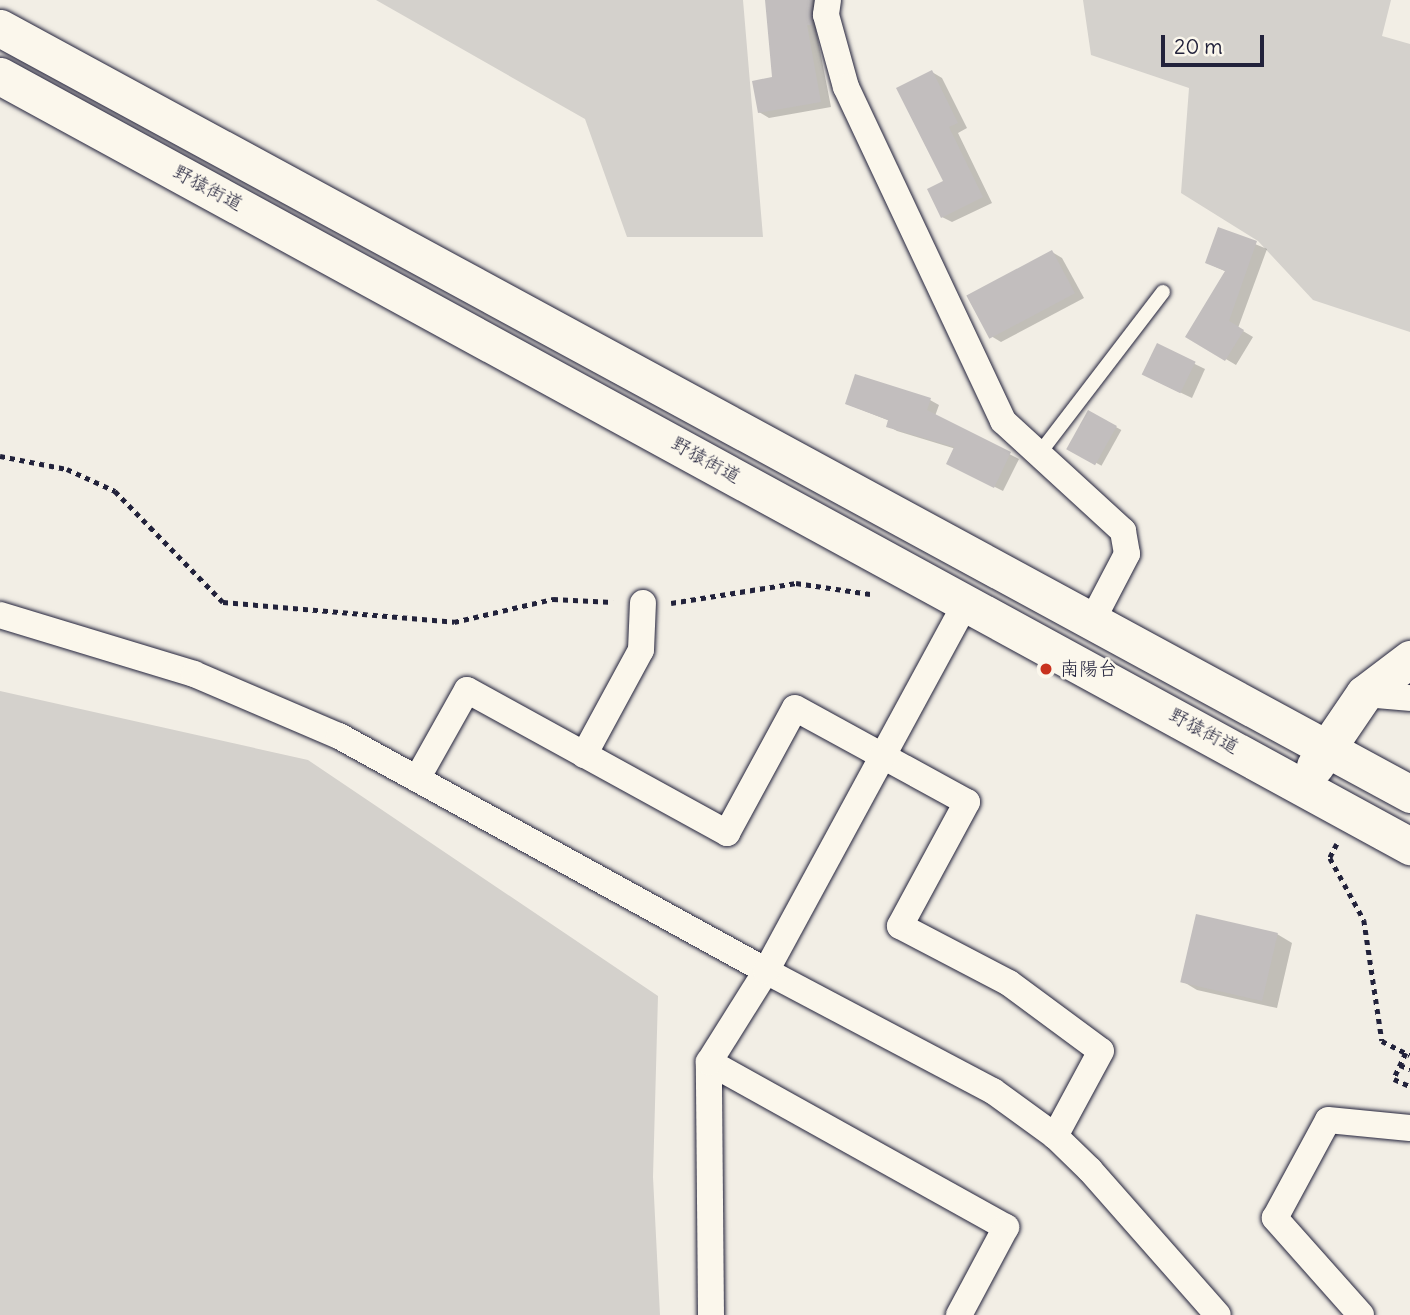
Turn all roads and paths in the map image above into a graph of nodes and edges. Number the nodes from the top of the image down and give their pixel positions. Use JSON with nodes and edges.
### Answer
{"nodes":[{"id":1,"x":828,"y":0,"type":"edge"},
{"id":2,"x":0,"y":29,"type":"edge"},
{"id":3,"x":0,"y":76,"type":"edge"},
{"id":4,"x":1163,"y":292,"type":"dead end"},
{"id":5,"x":1039,"y":454,"type":"junction"},
{"id":6,"x":0,"y":456,"type":"edge"},
{"id":7,"x":878,"y":595,"type":"dead end"},
{"id":8,"x":966,"y":602,"type":"junction"},
{"id":9,"x":643,"y":603,"type":"junction"},
{"id":10,"x":0,"y":615,"type":"edge"},
{"id":11,"x":1091,"y":624,"type":"junction"},
{"id":12,"x":1410,"y":659,"type":"edge"},
{"id":13,"x":1364,"y":694,"type":"junction"},
{"id":14,"x":1410,"y":698,"type":"edge"},
{"id":15,"x":1326,"y":746,"type":"junction"},
{"id":16,"x":584,"y":755,"type":"junction"},
{"id":17,"x":883,"y":755,"type":"junction"},
{"id":18,"x":417,"y":779,"type":"junction"},
{"id":19,"x":1305,"y":786,"type":"junction"},
{"id":20,"x":1410,"y":794,"type":"edge"},
{"id":21,"x":1343,"y":834,"type":"dead end"},
{"id":22,"x":1410,"y":846,"type":"edge"},
{"id":23,"x":766,"y":971,"type":"junction"},
{"id":24,"x":1408,"y":1054,"type":"edge"},
{"id":25,"x":709,"y":1062,"type":"junction"},
{"id":26,"x":1400,"y":1065,"type":"junction"},
{"id":27,"x":1410,"y":1069,"type":"edge"},
{"id":28,"x":1410,"y":1086,"type":"edge"},
{"id":29,"x":1410,"y":1128,"type":"edge"},
{"id":30,"x":1055,"y":1136,"type":"junction"},
{"id":31,"x":711,"y":1315,"type":"edge"},
{"id":32,"x":959,"y":1315,"type":"edge"},
{"id":33,"x":1218,"y":1315,"type":"edge"},
{"id":34,"x":1361,"y":1315,"type":"edge"}],
"edges":[{"from":1,"to":5,"type":"street"},
{"from":2,"to":11,"type":"main road","name":"野猿街道"},
{"from":3,"to":8,"type":"main road","name":"野猿街道"},
{"from":4,"to":5,"type":"lane"},
{"from":5,"to":11,"type":"street"},
{"from":6,"to":9,"type":"path"},
{"from":7,"to":9,"type":"path"},
{"from":8,"to":17,"type":"street"},
{"from":8,"to":19,"type":"main road","name":"野猿街道"},
{"from":9,"to":16,"type":"street"},
{"from":10,"to":18,"type":"street"},
{"from":11,"to":15,"type":"main road","name":"野猿街道"},
{"from":12,"to":13,"type":"main road"},
{"from":13,"to":14,"type":"street"},
{"from":13,"to":15,"type":"main road"},
{"from":15,"to":19,"type":"main road"},
{"from":15,"to":20,"type":"main road","name":"野猿街道"},
{"from":16,"to":17,"type":"street"},
{"from":16,"to":18,"type":"street"},
{"from":17,"to":23,"type":"street"},
{"from":17,"to":30,"type":"street"},
{"from":18,"to":23,"type":"street"},
{"from":19,"to":22,"type":"main road","name":"野猿街道"},
{"from":21,"to":24,"type":"path"},
{"from":23,"to":25,"type":"street"},
{"from":23,"to":30,"type":"street"},
{"from":24,"to":26,"type":"path"},
{"from":25,"to":31,"type":"street"},
{"from":25,"to":32,"type":"street"},
{"from":26,"to":27,"type":"path"},
{"from":26,"to":28,"type":"path"},
{"from":29,"to":34,"type":"street"},
{"from":30,"to":33,"type":"street"}]}
